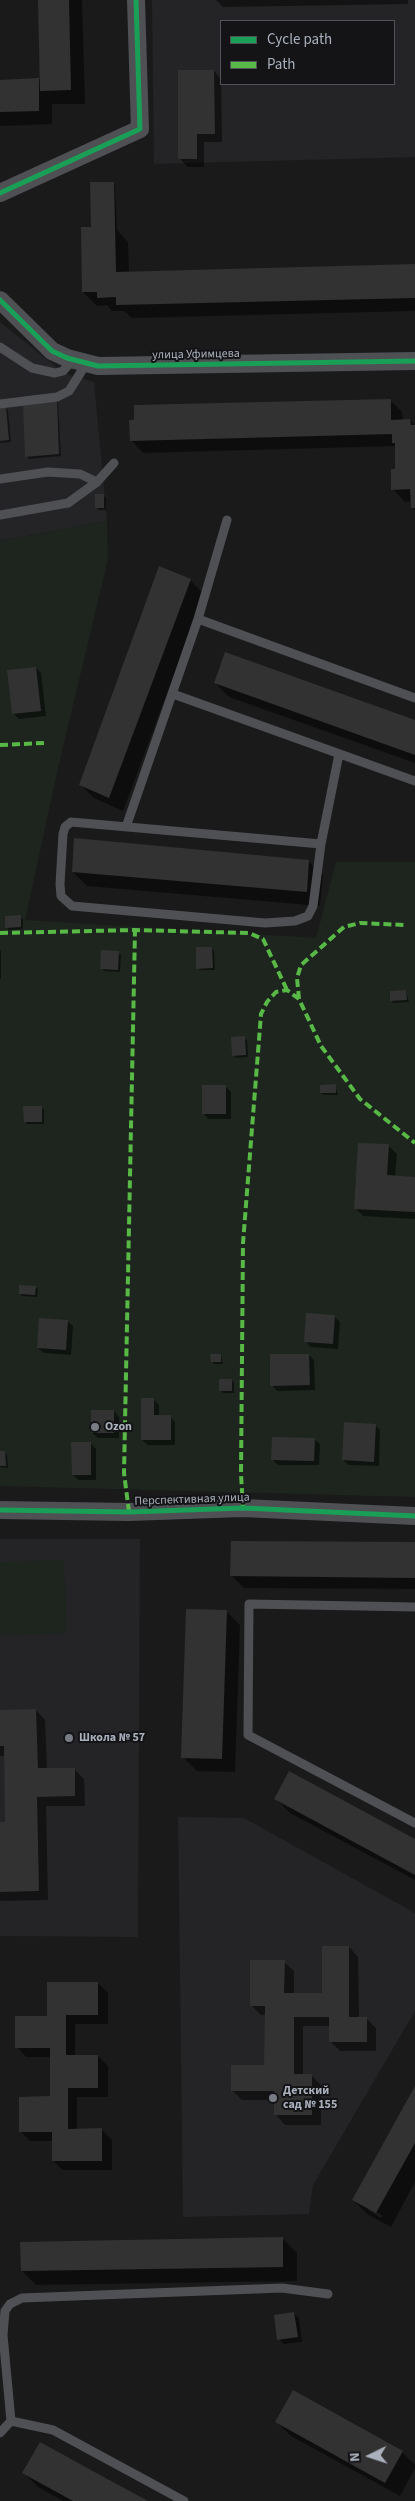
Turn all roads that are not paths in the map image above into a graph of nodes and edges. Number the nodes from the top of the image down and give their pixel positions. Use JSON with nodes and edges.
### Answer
{"nodes":[{"id":1,"x":136,"y":0,"type":"edge"},
{"id":2,"x":0,"y":193,"type":"edge"},
{"id":3,"x":0,"y":300,"type":"edge"},
{"id":4,"x":0,"y":347,"type":"edge"},
{"id":5,"x":415,"y":361,"type":"edge"},
{"id":6,"x":80,"y":362,"type":"junction"},
{"id":7,"x":0,"y":404,"type":"edge"},
{"id":8,"x":114,"y":463,"type":"dead end"},
{"id":9,"x":0,"y":479,"type":"edge"},
{"id":10,"x":98,"y":482,"type":"junction"},
{"id":11,"x":0,"y":515,"type":"edge"},
{"id":12,"x":228,"y":520,"type":"dead end"},
{"id":13,"x":198,"y":619,"type":"junction"},
{"id":14,"x":173,"y":694,"type":"junction"},
{"id":15,"x":415,"y":698,"type":"edge"},
{"id":16,"x":339,"y":754,"type":"junction"},
{"id":17,"x":415,"y":781,"type":"edge"},
{"id":18,"x":126,"y":827,"type":"junction"},
{"id":19,"x":321,"y":844,"type":"junction"},
{"id":20,"x":0,"y":1510,"type":"edge"},
{"id":21,"x":415,"y":1516,"type":"edge"},
{"id":22,"x":415,"y":1607,"type":"edge"},
{"id":23,"x":415,"y":1823,"type":"edge"},
{"id":24,"x":328,"y":2294,"type":"dead end"},
{"id":25,"x":11,"y":2421,"type":"junction"},
{"id":26,"x":0,"y":2433,"type":"edge"},
{"id":27,"x":184,"y":2501,"type":"edge"}],
"edges":[{"from":1,"to":2,"type":"street"},
{"from":3,"to":6,"type":"street","name":"улица Уфимцева"},
{"from":4,"to":6,"type":"lane"},
{"from":5,"to":6,"type":"street","name":"улица Уфимцева"},
{"from":6,"to":7,"type":"lane"},
{"from":8,"to":10,"type":"lane"},
{"from":9,"to":10,"type":"lane"},
{"from":10,"to":11,"type":"lane"},
{"from":12,"to":13,"type":"lane"},
{"from":13,"to":14,"type":"lane"},
{"from":13,"to":15,"type":"lane"},
{"from":14,"to":16,"type":"lane"},
{"from":14,"to":18,"type":"lane"},
{"from":16,"to":17,"type":"lane"},
{"from":16,"to":19,"type":"lane"},
{"from":18,"to":19,"type":"lane"},
{"from":18,"to":19,"type":"lane"},
{"from":20,"to":21,"type":"street","name":"Перспективная улица"},
{"from":22,"to":23,"type":"lane"},
{"from":24,"to":25,"type":"lane"},
{"from":25,"to":26,"type":"lane"},
{"from":25,"to":27,"type":"lane"}]}
